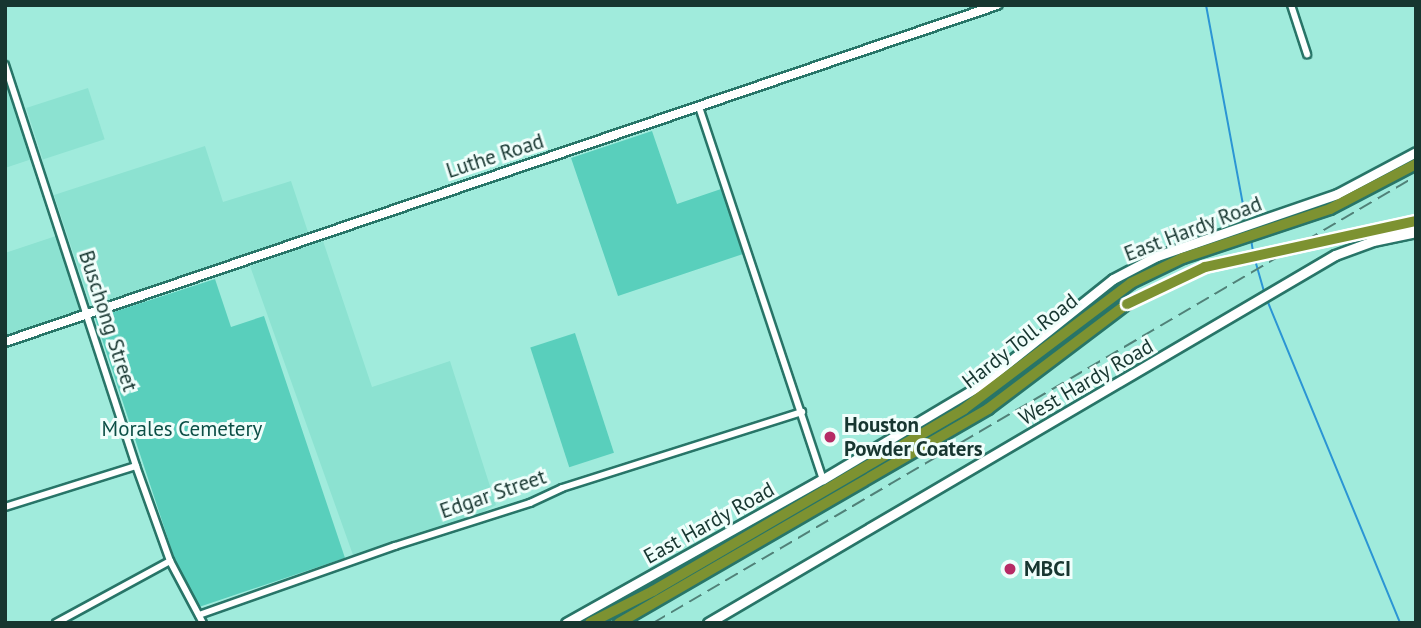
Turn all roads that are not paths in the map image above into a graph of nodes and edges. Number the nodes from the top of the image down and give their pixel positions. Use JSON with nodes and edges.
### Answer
{"nodes":[{"id":1,"x":998,"y":5,"type":"edge"},
{"id":2,"x":1291,"y":5,"type":"edge"},
{"id":3,"x":1307,"y":54,"type":"dead end"},
{"id":4,"x":5,"y":65,"type":"edge"},
{"id":5,"x":699,"y":107,"type":"junction"},
{"id":6,"x":1416,"y":152,"type":"edge"},
{"id":7,"x":1416,"y":164,"type":"edge"},
{"id":8,"x":1416,"y":220,"type":"edge"},
{"id":9,"x":1416,"y":232,"type":"edge"},
{"id":10,"x":88,"y":313,"type":"junction"},
{"id":11,"x":5,"y":342,"type":"edge"},
{"id":12,"x":802,"y":412,"type":"junction"},
{"id":13,"x":136,"y":466,"type":"junction"},
{"id":14,"x":823,"y":479,"type":"junction"},
{"id":15,"x":5,"y":507,"type":"edge"},
{"id":16,"x":170,"y":561,"type":"junction"},
{"id":17,"x":199,"y":615,"type":"junction"},
{"id":18,"x":56,"y":623,"type":"edge"},
{"id":19,"x":203,"y":623,"type":"edge"},
{"id":20,"x":566,"y":623,"type":"edge"},
{"id":21,"x":590,"y":623,"type":"edge"},
{"id":22,"x":619,"y":623,"type":"edge"},
{"id":23,"x":708,"y":623,"type":"edge"}],
"edges":[{"from":1,"to":5,"type":"street","name":"Luthe Road"},
{"from":2,"to":3,"type":"street"},
{"from":4,"to":10,"type":"street","name":"Buschong Street"},
{"from":5,"to":10,"type":"street","name":"Luthe Road"},
{"from":5,"to":12,"type":"street"},
{"from":6,"to":14,"type":"main road","name":"East Hardy Road"},
{"from":7,"to":21,"type":"highway","name":"Hardy Toll Road"},
{"from":8,"to":22,"type":"highway","name":"Hardy Toll Road","bridge":true},
{"from":9,"to":23,"type":"main road","name":"West Hardy Road"},
{"from":10,"to":11,"type":"street","name":"Luthe Road"},
{"from":10,"to":13,"type":"street","name":"Buschong Street"},
{"from":12,"to":14,"type":"street"},
{"from":12,"to":17,"type":"street","name":"Edgar Street"},
{"from":13,"to":15,"type":"street"},
{"from":13,"to":16,"type":"street","name":"Buschong Street"},
{"from":14,"to":20,"type":"main road","name":"East Hardy Road"},
{"from":16,"to":17,"type":"street","name":"Buschong Street"},
{"from":16,"to":18,"type":"street"},
{"from":17,"to":19,"type":"street","name":"Buschong Street"}]}
